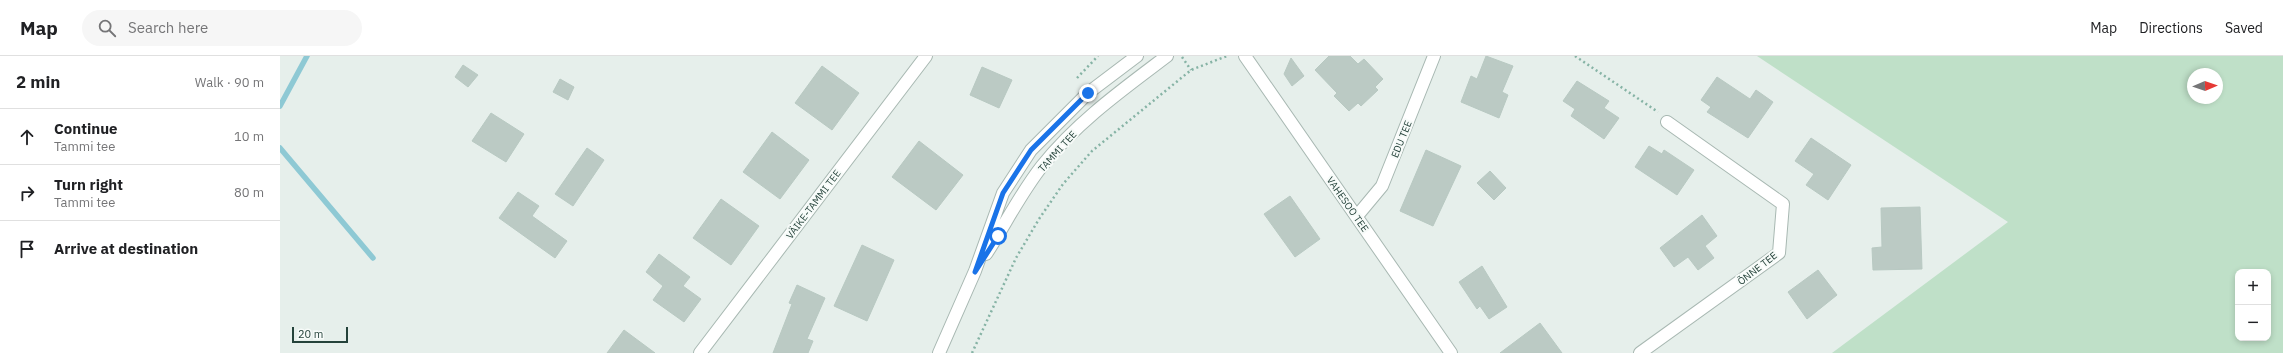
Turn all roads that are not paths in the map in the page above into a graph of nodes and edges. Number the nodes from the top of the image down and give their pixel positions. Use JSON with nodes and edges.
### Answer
{"nodes":[{"id":1,"x":926,"y":56,"type":"edge"},
{"id":2,"x":1137,"y":56,"type":"edge"},
{"id":3,"x":1167,"y":56,"type":"edge"},
{"id":4,"x":1245,"y":56,"type":"edge"},
{"id":5,"x":1434,"y":56,"type":"edge"},
{"id":6,"x":1666,"y":122,"type":"road end"},
{"id":7,"x":1357,"y":216,"type":"junction"},
{"id":8,"x":975,"y":272,"type":"junction"},
{"id":9,"x":700,"y":353,"type":"edge"},
{"id":10,"x":939,"y":353,"type":"edge"},
{"id":11,"x":1451,"y":353,"type":"edge"},
{"id":12,"x":1640,"y":353,"type":"edge"}],
"edges":[{"from":1,"to":9,"type":"street","name":"VÄIKE-TAMMI TEE"},
{"from":2,"to":8,"type":"street","name":"TAMMI TEE"},
{"from":3,"to":8,"type":"street","name":"TAMMI TEE"},
{"from":4,"to":7,"type":"street","name":"VAHESOO TEE"},
{"from":5,"to":7,"type":"street","name":"EDU TEE"},
{"from":6,"to":12,"type":"street","name":"ÕNNE TEE"},
{"from":7,"to":11,"type":"street","name":"VAHESOO TEE"},
{"from":8,"to":10,"type":"street","name":"TAMMI TEE"}]}
